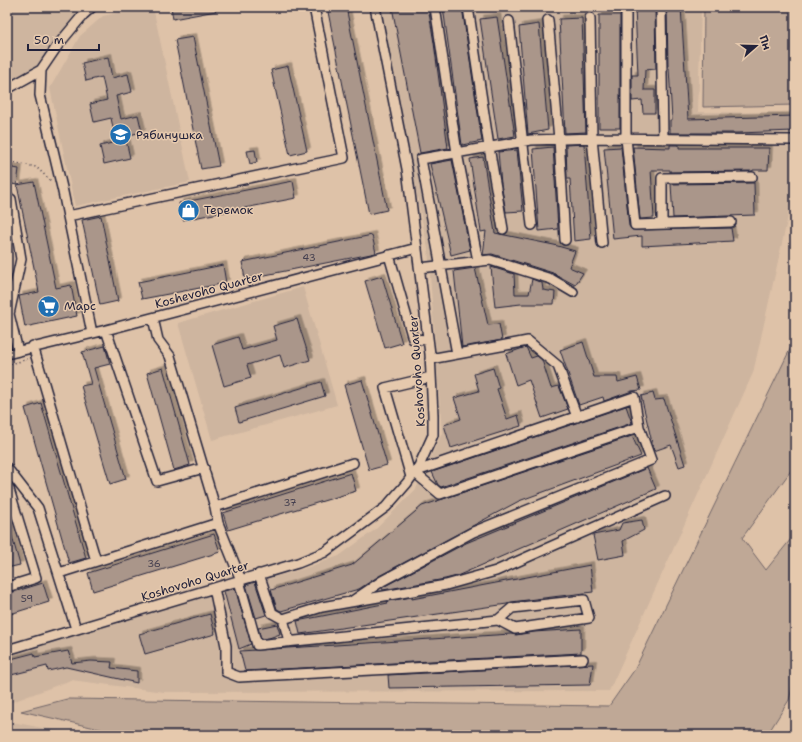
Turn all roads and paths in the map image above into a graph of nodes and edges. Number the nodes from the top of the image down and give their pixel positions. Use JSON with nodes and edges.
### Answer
{"nodes":[{"id":1,"x":92,"y":7,"type":"edge"},
{"id":2,"x":314,"y":7,"type":"edge"},
{"id":3,"x":375,"y":7,"type":"edge"},
{"id":4,"x":435,"y":7,"type":"edge"},
{"id":5,"x":468,"y":7,"type":"edge"},
{"id":6,"x":661,"y":8,"type":"dead end"},
{"id":7,"x":626,"y":11,"type":"dead end"},
{"id":8,"x":590,"y":18,"type":"dead end"},
{"id":9,"x":548,"y":20,"type":"dead end"},
{"id":10,"x":509,"y":21,"type":"dead end"},
{"id":11,"x":41,"y":70,"type":"junction"},
{"id":12,"x":7,"y":89,"type":"edge"},
{"id":13,"x":592,"y":138,"type":"junction"},
{"id":14,"x":626,"y":138,"type":"junction"},
{"id":15,"x":559,"y":139,"type":"junction"},
{"id":16,"x":663,"y":139,"type":"junction"},
{"id":17,"x":793,"y":140,"type":"dead end"},
{"id":18,"x":522,"y":142,"type":"junction"},
{"id":19,"x":489,"y":148,"type":"junction"},
{"id":20,"x":457,"y":153,"type":"junction"},
{"id":21,"x":7,"y":161,"type":"edge"},
{"id":22,"x":752,"y":177,"type":"dead end"},
{"id":23,"x":63,"y":192,"type":"junction"},
{"id":24,"x":7,"y":198,"type":"edge"},
{"id":25,"x":68,"y":216,"type":"junction"},
{"id":26,"x":731,"y":222,"type":"dead end"},
{"id":27,"x":662,"y":224,"type":"junction"},
{"id":28,"x":532,"y":225,"type":"dead end"},
{"id":29,"x":503,"y":229,"type":"dead end"},
{"id":30,"x":565,"y":240,"type":"dead end"},
{"id":31,"x":602,"y":243,"type":"dead end"},
{"id":32,"x":417,"y":248,"type":"junction"},
{"id":33,"x":389,"y":255,"type":"junction"},
{"id":34,"x":478,"y":261,"type":"junction"},
{"id":35,"x":442,"y":266,"type":"junction"},
{"id":36,"x":420,"y":268,"type":"junction"},
{"id":37,"x":573,"y":292,"type":"dead end"},
{"id":38,"x":8,"y":314,"type":"edge"},
{"id":39,"x":153,"y":318,"type":"junction"},
{"id":40,"x":106,"y":330,"type":"junction"},
{"id":41,"x":92,"y":333,"type":"junction"},
{"id":42,"x":428,"y":340,"type":"junction"},
{"id":43,"x":33,"y":346,"type":"junction"},
{"id":44,"x":18,"y":351,"type":"junction"},
{"id":45,"x":7,"y":354,"type":"edge"},
{"id":46,"x":458,"y":354,"type":"junction"},
{"id":47,"x":430,"y":358,"type":"junction"},
{"id":48,"x":431,"y":377,"type":"junction"},
{"id":49,"x":576,"y":417,"type":"junction"},
{"id":50,"x":639,"y":427,"type":"junction"},
{"id":51,"x":353,"y":463,"type":"dead end"},
{"id":52,"x":7,"y":468,"type":"edge"},
{"id":53,"x":204,"y":468,"type":"junction"},
{"id":54,"x":412,"y":475,"type":"junction"},
{"id":55,"x":7,"y":483,"type":"edge"},
{"id":56,"x":665,"y":496,"type":"dead end"},
{"id":57,"x":215,"y":507,"type":"junction"},
{"id":58,"x":218,"y":523,"type":"junction"},
{"id":59,"x":96,"y":561,"type":"junction"},
{"id":60,"x":59,"y":573,"type":"junction"},
{"id":61,"x":260,"y":574,"type":"junction"},
{"id":62,"x":240,"y":580,"type":"junction"},
{"id":63,"x":7,"y":587,"type":"edge"},
{"id":64,"x":214,"y":588,"type":"junction"},
{"id":65,"x":351,"y":602,"type":"junction"},
{"id":66,"x":283,"y":619,"type":"junction"},
{"id":67,"x":498,"y":620,"type":"junction"},
{"id":68,"x":76,"y":629,"type":"junction"},
{"id":69,"x":290,"y":641,"type":"junction"},
{"id":70,"x":7,"y":650,"type":"edge"},
{"id":71,"x":583,"y":659,"type":"dead end"}],
"edges":[{"from":1,"to":11,"type":"street"},
{"from":2,"to":25,"type":"street"},
{"from":3,"to":32,"type":"street","name":"Koshovoho Quarter"},
{"from":4,"to":20,"type":"street"},
{"from":5,"to":19,"type":"street"},
{"from":6,"to":16,"type":"street"},
{"from":7,"to":14,"type":"street"},
{"from":8,"to":13,"type":"street"},
{"from":9,"to":15,"type":"street"},
{"from":10,"to":18,"type":"street"},
{"from":11,"to":12,"type":"street"},
{"from":11,"to":23,"type":"street"},
{"from":13,"to":14,"type":"street"},
{"from":13,"to":15,"type":"street"},
{"from":13,"to":31,"type":"street"},
{"from":14,"to":16,"type":"street"},
{"from":14,"to":27,"type":"street"},
{"from":15,"to":18,"type":"street"},
{"from":15,"to":30,"type":"street"},
{"from":16,"to":17,"type":"street"},
{"from":18,"to":19,"type":"street"},
{"from":18,"to":28,"type":"street"},
{"from":19,"to":20,"type":"street"},
{"from":19,"to":29,"type":"street"},
{"from":20,"to":34,"type":"street"},
{"from":20,"to":35,"type":"street"},
{"from":21,"to":23,"type":"path"},
{"from":22,"to":27,"type":"street"},
{"from":23,"to":25,"type":"street"},
{"from":24,"to":38,"type":"street"},
{"from":25,"to":41,"type":"street"},
{"from":26,"to":27,"type":"street"},
{"from":32,"to":33,"type":"street","name":"Koshevoho Quarter"},
{"from":32,"to":36,"type":"street","name":"Koshovoho Quarter"},
{"from":33,"to":39,"type":"street","name":"Koshevoho Quarter"},
{"from":33,"to":42,"type":"street"},
{"from":34,"to":35,"type":"street"},
{"from":34,"to":37,"type":"street"},
{"from":35,"to":36,"type":"street"},
{"from":35,"to":46,"type":"street"},
{"from":36,"to":42,"type":"street","name":"Koshovoho Quarter"},
{"from":38,"to":44,"type":"street"},
{"from":39,"to":40,"type":"street","name":"Koshevoho Quarter"},
{"from":39,"to":53,"type":"street"},
{"from":40,"to":41,"type":"street","name":"Koshevoho Quarter"},
{"from":40,"to":53,"type":"street"},
{"from":41,"to":43,"type":"street","name":"Koshevoho Quarter"},
{"from":42,"to":47,"type":"street","name":"Koshovoho Quarter"},
{"from":43,"to":44,"type":"street","name":"Koshevoho Quarter"},
{"from":43,"to":59,"type":"street"},
{"from":44,"to":45,"type":"street","name":"Koshevoho Quarter"},
{"from":46,"to":47,"type":"street"},
{"from":46,"to":49,"type":"street"},
{"from":47,"to":48,"type":"street","name":"Koshovoho Quarter"},
{"from":48,"to":54,"type":"street","name":"Koshovoho Quarter"},
{"from":48,"to":54,"type":"street"},
{"from":49,"to":50,"type":"street"},
{"from":49,"to":54,"type":"street"},
{"from":50,"to":54,"type":"street"},
{"from":50,"to":65,"type":"street"},
{"from":51,"to":57,"type":"street"},
{"from":52,"to":60,"type":"street"},
{"from":53,"to":57,"type":"street"},
{"from":54,"to":61,"type":"street","name":"Koshovoho Quarter"},
{"from":55,"to":63,"type":"street"},
{"from":56,"to":65,"type":"street"},
{"from":57,"to":58,"type":"street"},
{"from":58,"to":59,"type":"street"},
{"from":58,"to":62,"type":"street"},
{"from":59,"to":60,"type":"street"},
{"from":60,"to":68,"type":"street"},
{"from":61,"to":62,"type":"street","name":"Koshovoho Quarter"},
{"from":61,"to":66,"type":"street"},
{"from":62,"to":64,"type":"street","name":"Koshovoho Quarter"},
{"from":62,"to":69,"type":"street"},
{"from":64,"to":68,"type":"street","name":"Koshovoho Quarter"},
{"from":64,"to":71,"type":"street"},
{"from":65,"to":66,"type":"street"},
{"from":66,"to":69,"type":"street"},
{"from":67,"to":67,"type":"street"},
{"from":67,"to":69,"type":"street"},
{"from":68,"to":70,"type":"street","name":"Koshovoho Quarter"}]}
